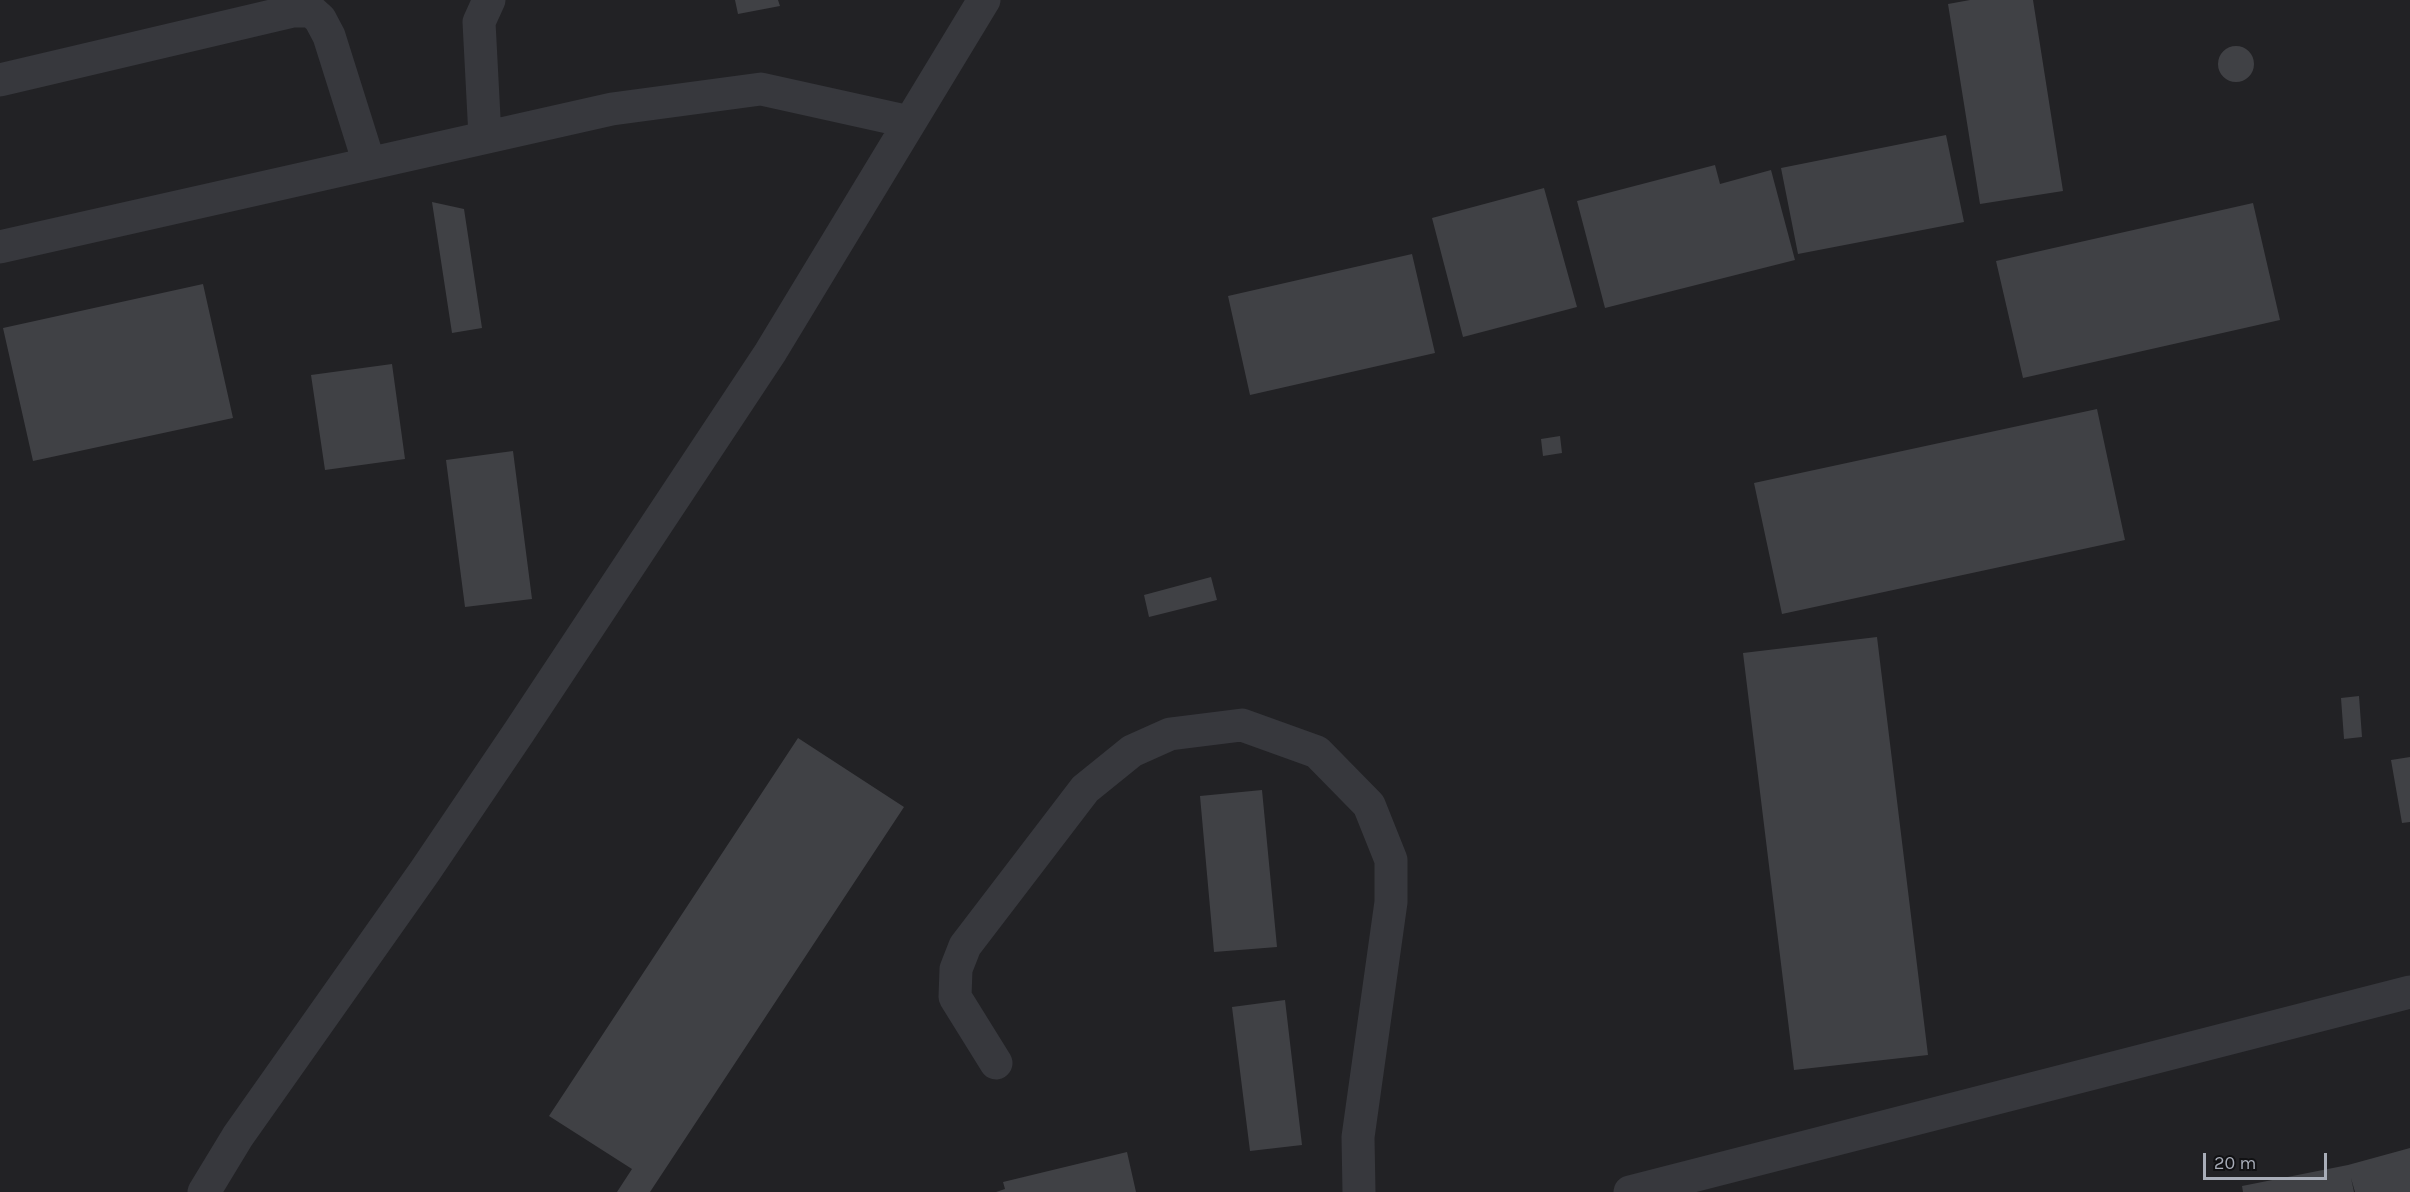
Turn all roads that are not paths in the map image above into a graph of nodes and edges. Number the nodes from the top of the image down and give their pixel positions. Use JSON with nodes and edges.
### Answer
{"nodes":[{"id":1,"x":489,"y":0,"type":"edge"},
{"id":2,"x":984,"y":0,"type":"edge"},
{"id":3,"x":0,"y":80,"type":"edge"},
{"id":4,"x":910,"y":122,"type":"junction"},
{"id":5,"x":485,"y":137,"type":"junction"},
{"id":6,"x":369,"y":163,"type":"junction"},
{"id":7,"x":0,"y":247,"type":"edge"},
{"id":8,"x":2410,"y":992,"type":"edge"},
{"id":9,"x":996,"y":1063,"type":"dead end"},
{"id":10,"x":204,"y":1192,"type":"edge"},
{"id":11,"x":1359,"y":1192,"type":"edge"},
{"id":12,"x":1630,"y":1192,"type":"edge"}],
"edges":[{"from":1,"to":5,"type":"street"},
{"from":2,"to":4,"type":"street"},
{"from":3,"to":6,"type":"street"},
{"from":4,"to":5,"type":"street"},
{"from":4,"to":10,"type":"street"},
{"from":5,"to":6,"type":"street"},
{"from":6,"to":7,"type":"street"},
{"from":8,"to":12,"type":"street"},
{"from":9,"to":11,"type":"street"}]}
